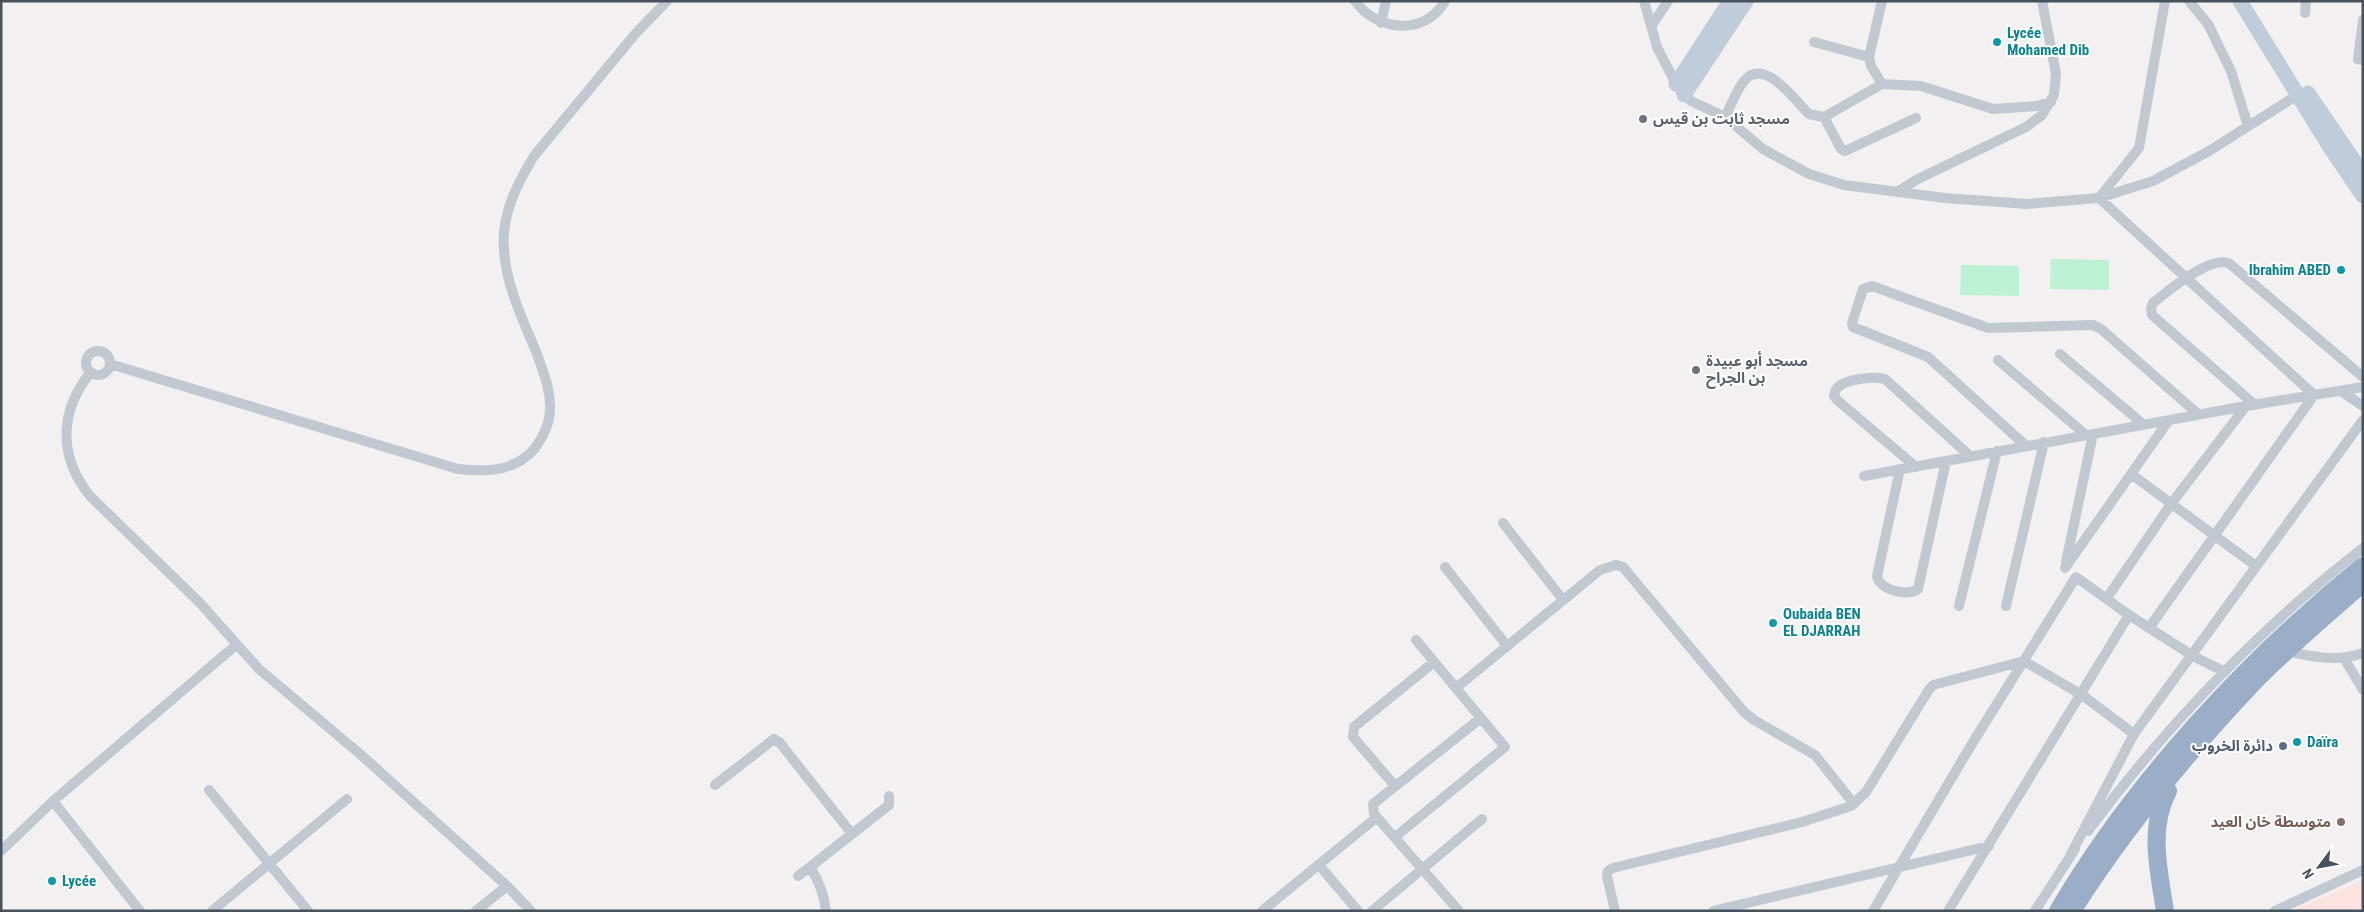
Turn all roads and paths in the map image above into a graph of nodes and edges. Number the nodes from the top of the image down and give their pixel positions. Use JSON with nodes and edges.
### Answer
{"nodes":[{"id":1,"x":667,"y":1,"type":"edge"},
{"id":2,"x":1355,"y":1,"type":"edge"},
{"id":3,"x":1386,"y":1,"type":"edge"},
{"id":4,"x":1445,"y":1,"type":"edge"},
{"id":5,"x":1644,"y":1,"type":"edge"},
{"id":6,"x":1668,"y":1,"type":"edge"},
{"id":7,"x":1730,"y":1,"type":"edge"},
{"id":8,"x":1746,"y":1,"type":"edge"},
{"id":9,"x":1882,"y":1,"type":"edge"},
{"id":10,"x":2042,"y":1,"type":"edge"},
{"id":11,"x":2165,"y":1,"type":"edge"},
{"id":12,"x":2189,"y":1,"type":"edge"},
{"id":13,"x":2240,"y":1,"type":"edge"},
{"id":14,"x":2252,"y":1,"type":"edge"},
{"id":15,"x":2306,"y":1,"type":"edge"},
{"id":16,"x":2305,"y":13,"type":"dead end"},
{"id":17,"x":2363,"y":20,"type":"edge"},
{"id":18,"x":1380,"y":23,"type":"junction"},
{"id":19,"x":1652,"y":25,"type":"junction"},
{"id":20,"x":1814,"y":42,"type":"dead end"},
{"id":21,"x":1869,"y":56,"type":"junction"},
{"id":22,"x":2363,"y":60,"type":"edge"},
{"id":23,"x":1882,"y":84,"type":"junction"},
{"id":24,"x":1680,"y":89,"type":"junction"},
{"id":25,"x":2302,"y":93,"type":"junction"},
{"id":26,"x":2051,"y":102,"type":"junction"},
{"id":27,"x":1725,"y":117,"type":"junction"},
{"id":28,"x":1824,"y":117,"type":"junction"},
{"id":29,"x":1916,"y":118,"type":"dead end"},
{"id":30,"x":2248,"y":126,"type":"junction"},
{"id":31,"x":2363,"y":174,"type":"edge"},
{"id":32,"x":1918,"y":179,"type":"junction"},
{"id":33,"x":1897,"y":192,"type":"junction"},
{"id":34,"x":1926,"y":196,"type":"junction"},
{"id":35,"x":2363,"y":196,"type":"edge"},
{"id":36,"x":2099,"y":198,"type":"junction"},
{"id":37,"x":2185,"y":278,"type":"junction"},
{"id":38,"x":2060,"y":354,"type":"dead end"},
{"id":39,"x":1998,"y":360,"type":"dead end"},
{"id":40,"x":110,"y":364,"type":"junction"},
{"id":41,"x":2361,"y":371,"type":"edge"},
{"id":42,"x":91,"y":372,"type":"junction"},
{"id":43,"x":2363,"y":387,"type":"edge"},
{"id":44,"x":2340,"y":391,"type":"junction"},
{"id":45,"x":2314,"y":395,"type":"junction"},
{"id":46,"x":2250,"y":405,"type":"junction"},
{"id":47,"x":2363,"y":406,"type":"edge"},
{"id":48,"x":2198,"y":414,"type":"junction"},
{"id":49,"x":2169,"y":420,"type":"junction"},
{"id":50,"x":2363,"y":420,"type":"edge"},
{"id":51,"x":2143,"y":424,"type":"junction"},
{"id":52,"x":2089,"y":434,"type":"junction"},
{"id":53,"x":2044,"y":442,"type":"junction"},
{"id":54,"x":2025,"y":445,"type":"junction"},
{"id":55,"x":1997,"y":451,"type":"junction"},
{"id":56,"x":1970,"y":456,"type":"junction"},
{"id":57,"x":1946,"y":461,"type":"junction"},
{"id":58,"x":1916,"y":466,"type":"junction"},
{"id":59,"x":1900,"y":469,"type":"junction"},
{"id":60,"x":2131,"y":474,"type":"junction"},
{"id":61,"x":1864,"y":476,"type":"dead end"},
{"id":62,"x":2172,"y":504,"type":"junction"},
{"id":63,"x":1502,"y":523,"type":"dead end"},
{"id":64,"x":2215,"y":535,"type":"junction"},
{"id":65,"x":2363,"y":548,"type":"edge"},
{"id":66,"x":2256,"y":566,"type":"junction"},
{"id":67,"x":2363,"y":566,"type":"edge"},
{"id":68,"x":1445,"y":567,"type":"dead end"},
{"id":69,"x":2065,"y":568,"type":"junction"},
{"id":70,"x":2076,"y":577,"type":"junction"},
{"id":71,"x":2363,"y":582,"type":"edge"},
{"id":72,"x":2107,"y":598,"type":"junction"},
{"id":73,"x":1563,"y":600,"type":"junction"},
{"id":74,"x":1959,"y":606,"type":"dead end"},
{"id":75,"x":2006,"y":606,"type":"dead end"},
{"id":76,"x":2129,"y":614,"type":"junction"},
{"id":77,"x":2149,"y":628,"type":"junction"},
{"id":78,"x":1416,"y":640,"type":"dead end"},
{"id":79,"x":236,"y":645,"type":"junction"},
{"id":80,"x":1507,"y":646,"type":"junction"},
{"id":81,"x":2287,"y":651,"type":"junction"},
{"id":82,"x":2363,"y":653,"type":"edge"},
{"id":83,"x":2192,"y":656,"type":"junction"},
{"id":84,"x":2344,"y":658,"type":"junction"},
{"id":85,"x":2024,"y":661,"type":"junction"},
{"id":86,"x":1434,"y":662,"type":"junction"},
{"id":87,"x":2225,"y":672,"type":"junction"},
{"id":88,"x":1456,"y":688,"type":"junction"},
{"id":89,"x":2363,"y":690,"type":"edge"},
{"id":90,"x":2082,"y":695,"type":"junction"},
{"id":91,"x":1481,"y":718,"type":"junction"},
{"id":92,"x":2134,"y":734,"type":"junction"},
{"id":93,"x":2183,"y":764,"type":"junction"},
{"id":94,"x":715,"y":785,"type":"dead end"},
{"id":95,"x":1395,"y":786,"type":"junction"},
{"id":96,"x":209,"y":790,"type":"dead end"},
{"id":97,"x":888,"y":796,"type":"dead end"},
{"id":98,"x":347,"y":799,"type":"dead end"},
{"id":99,"x":53,"y":801,"type":"junction"},
{"id":100,"x":1854,"y":804,"type":"junction"},
{"id":101,"x":1377,"y":817,"type":"junction"},
{"id":102,"x":1482,"y":819,"type":"dead end"},
{"id":103,"x":852,"y":834,"type":"junction"},
{"id":104,"x":1395,"y":837,"type":"junction"},
{"id":105,"x":1989,"y":846,"type":"junction"},
{"id":106,"x":1,"y":851,"type":"edge"},
{"id":107,"x":2071,"y":854,"type":"junction"},
{"id":108,"x":269,"y":863,"type":"junction"},
{"id":109,"x":1319,"y":864,"type":"junction"},
{"id":110,"x":1901,"y":865,"type":"junction"},
{"id":111,"x":810,"y":867,"type":"junction"},
{"id":112,"x":1422,"y":870,"type":"junction"},
{"id":113,"x":2363,"y":870,"type":"edge"},
{"id":114,"x":798,"y":876,"type":"dead end"},
{"id":115,"x":507,"y":886,"type":"junction"},
{"id":116,"x":140,"y":911,"type":"edge"},
{"id":117,"x":212,"y":911,"type":"edge"},
{"id":118,"x":308,"y":911,"type":"edge"},
{"id":119,"x":476,"y":911,"type":"edge"},
{"id":120,"x":531,"y":911,"type":"edge"},
{"id":121,"x":826,"y":911,"type":"edge"},
{"id":122,"x":1262,"y":911,"type":"edge"},
{"id":123,"x":1358,"y":911,"type":"edge"},
{"id":124,"x":1372,"y":911,"type":"edge"},
{"id":125,"x":1459,"y":911,"type":"edge"},
{"id":126,"x":1615,"y":911,"type":"edge"},
{"id":127,"x":1713,"y":911,"type":"edge"},
{"id":128,"x":1873,"y":911,"type":"edge"},
{"id":129,"x":1948,"y":911,"type":"edge"},
{"id":130,"x":2035,"y":911,"type":"edge"},
{"id":131,"x":2058,"y":911,"type":"edge"},
{"id":132,"x":2072,"y":911,"type":"edge"},
{"id":133,"x":2165,"y":911,"type":"edge"},
{"id":134,"x":2275,"y":911,"type":"edge"}],
"edges":[{"from":1,"to":40,"type":"street"},
{"from":2,"to":18,"type":"street"},
{"from":3,"to":18,"type":"street"},
{"from":4,"to":18,"type":"street"},
{"from":5,"to":19,"type":"street"},
{"from":6,"to":19,"type":"street"},
{"from":7,"to":24,"type":"main road"},
{"from":8,"to":24,"type":"main road"},
{"from":9,"to":21,"type":"street"},
{"from":10,"to":26,"type":"street"},
{"from":11,"to":36,"type":"street"},
{"from":12,"to":30,"type":"street"},
{"from":13,"to":25,"type":"main road"},
{"from":14,"to":25,"type":"main road"},
{"from":15,"to":16,"type":"street"},
{"from":17,"to":22,"type":"street"},
{"from":19,"to":24,"type":"street"},
{"from":20,"to":21,"type":"street"},
{"from":21,"to":23,"type":"street"},
{"from":23,"to":26,"type":"street"},
{"from":23,"to":28,"type":"street"},
{"from":24,"to":27,"type":"street"},
{"from":25,"to":30,"type":"street"},
{"from":25,"to":31,"type":"main road"},
{"from":25,"to":35,"type":"main road"},
{"from":26,"to":32,"type":"street"},
{"from":27,"to":28,"type":"street"},
{"from":27,"to":33,"type":"street"},
{"from":28,"to":29,"type":"street"},
{"from":30,"to":36,"type":"street"},
{"from":32,"to":33,"type":"street"},
{"from":32,"to":34,"type":"street"},
{"from":33,"to":34,"type":"street"},
{"from":34,"to":36,"type":"street"},
{"from":36,"to":37,"type":"street"},
{"from":37,"to":41,"type":"street"},
{"from":37,"to":45,"type":"street"},
{"from":37,"to":46,"type":"street"},
{"from":38,"to":51,"type":"street"},
{"from":39,"to":52,"type":"street"},
{"from":40,"to":42,"type":"street"},
{"from":40,"to":42,"type":"street"},
{"from":42,"to":79,"type":"street"},
{"from":43,"to":44,"type":"street"},
{"from":44,"to":45,"type":"street"},
{"from":44,"to":47,"type":"street"},
{"from":45,"to":46,"type":"street"},
{"from":45,"to":64,"type":"street"},
{"from":46,"to":48,"type":"street"},
{"from":46,"to":62,"type":"street"},
{"from":48,"to":49,"type":"street"},
{"from":48,"to":54,"type":"street"},
{"from":49,"to":51,"type":"street"},
{"from":49,"to":60,"type":"street"},
{"from":50,"to":66,"type":"street"},
{"from":51,"to":52,"type":"street"},
{"from":52,"to":53,"type":"street"},
{"from":52,"to":69,"type":"street"},
{"from":53,"to":54,"type":"street"},
{"from":53,"to":75,"type":"street"},
{"from":54,"to":55,"type":"street"},
{"from":55,"to":56,"type":"street"},
{"from":55,"to":74,"type":"street"},
{"from":56,"to":57,"type":"street"},
{"from":56,"to":58,"type":"street"},
{"from":57,"to":58,"type":"street"},
{"from":57,"to":59,"type":"street"},
{"from":58,"to":59,"type":"street"},
{"from":59,"to":61,"type":"street"},
{"from":60,"to":62,"type":"street"},
{"from":60,"to":69,"type":"street"},
{"from":62,"to":64,"type":"street"},
{"from":62,"to":72,"type":"street"},
{"from":63,"to":73,"type":"street"},
{"from":64,"to":66,"type":"street"},
{"from":64,"to":77,"type":"street"},
{"from":65,"to":87,"type":"street"},
{"from":66,"to":83,"type":"street"},
{"from":67,"to":131,"type":"highway"},
{"from":68,"to":80,"type":"street"},
{"from":69,"to":70,"type":"street"},
{"from":70,"to":72,"type":"street"},
{"from":70,"to":85,"type":"street"},
{"from":71,"to":81,"type":"highway"},
{"from":72,"to":76,"type":"street"},
{"from":73,"to":80,"type":"street"},
{"from":73,"to":100,"type":"street"},
{"from":76,"to":77,"type":"street"},
{"from":76,"to":90,"type":"street"},
{"from":77,"to":83,"type":"street"},
{"from":78,"to":86,"type":"street"},
{"from":79,"to":99,"type":"street"},
{"from":79,"to":115,"type":"street"},
{"from":80,"to":88,"type":"street"},
{"from":81,"to":84,"type":"street"},
{"from":81,"to":93,"type":"highway"},
{"from":82,"to":84,"type":"street"},
{"from":83,"to":87,"type":"street"},
{"from":83,"to":92,"type":"street"},
{"from":84,"to":89,"type":"street"},
{"from":85,"to":90,"type":"street"},
{"from":85,"to":100,"type":"street"},
{"from":85,"to":110,"type":"street"},
{"from":86,"to":88,"type":"street"},
{"from":86,"to":95,"type":"street"},
{"from":87,"to":107,"type":"street"},
{"from":88,"to":91,"type":"street"},
{"from":90,"to":92,"type":"street"},
{"from":90,"to":105,"type":"street"},
{"from":91,"to":95,"type":"street"},
{"from":91,"to":104,"type":"street"},
{"from":92,"to":107,"type":"street"},
{"from":93,"to":132,"type":"highway"},
{"from":93,"to":133,"type":"highway"},
{"from":94,"to":103,"type":"street"},
{"from":95,"to":101,"type":"street"},
{"from":96,"to":108,"type":"street"},
{"from":97,"to":103,"type":"street"},
{"from":98,"to":108,"type":"street"},
{"from":99,"to":106,"type":"street"},
{"from":99,"to":116,"type":"street"},
{"from":100,"to":126,"type":"street"},
{"from":101,"to":104,"type":"street"},
{"from":101,"to":109,"type":"street"},
{"from":102,"to":112,"type":"street"},
{"from":103,"to":111,"type":"street"},
{"from":104,"to":112,"type":"street"},
{"from":105,"to":110,"type":"street"},
{"from":105,"to":129,"type":"street"},
{"from":107,"to":130,"type":"street"},
{"from":108,"to":117,"type":"street"},
{"from":108,"to":118,"type":"street"},
{"from":109,"to":122,"type":"street"},
{"from":109,"to":123,"type":"street"},
{"from":110,"to":127,"type":"street"},
{"from":110,"to":128,"type":"street"},
{"from":111,"to":114,"type":"street"},
{"from":111,"to":121,"type":"street"},
{"from":112,"to":124,"type":"street"},
{"from":112,"to":125,"type":"street"},
{"from":113,"to":134,"type":"street"},
{"from":115,"to":119,"type":"street"},
{"from":115,"to":120,"type":"street"}]}
